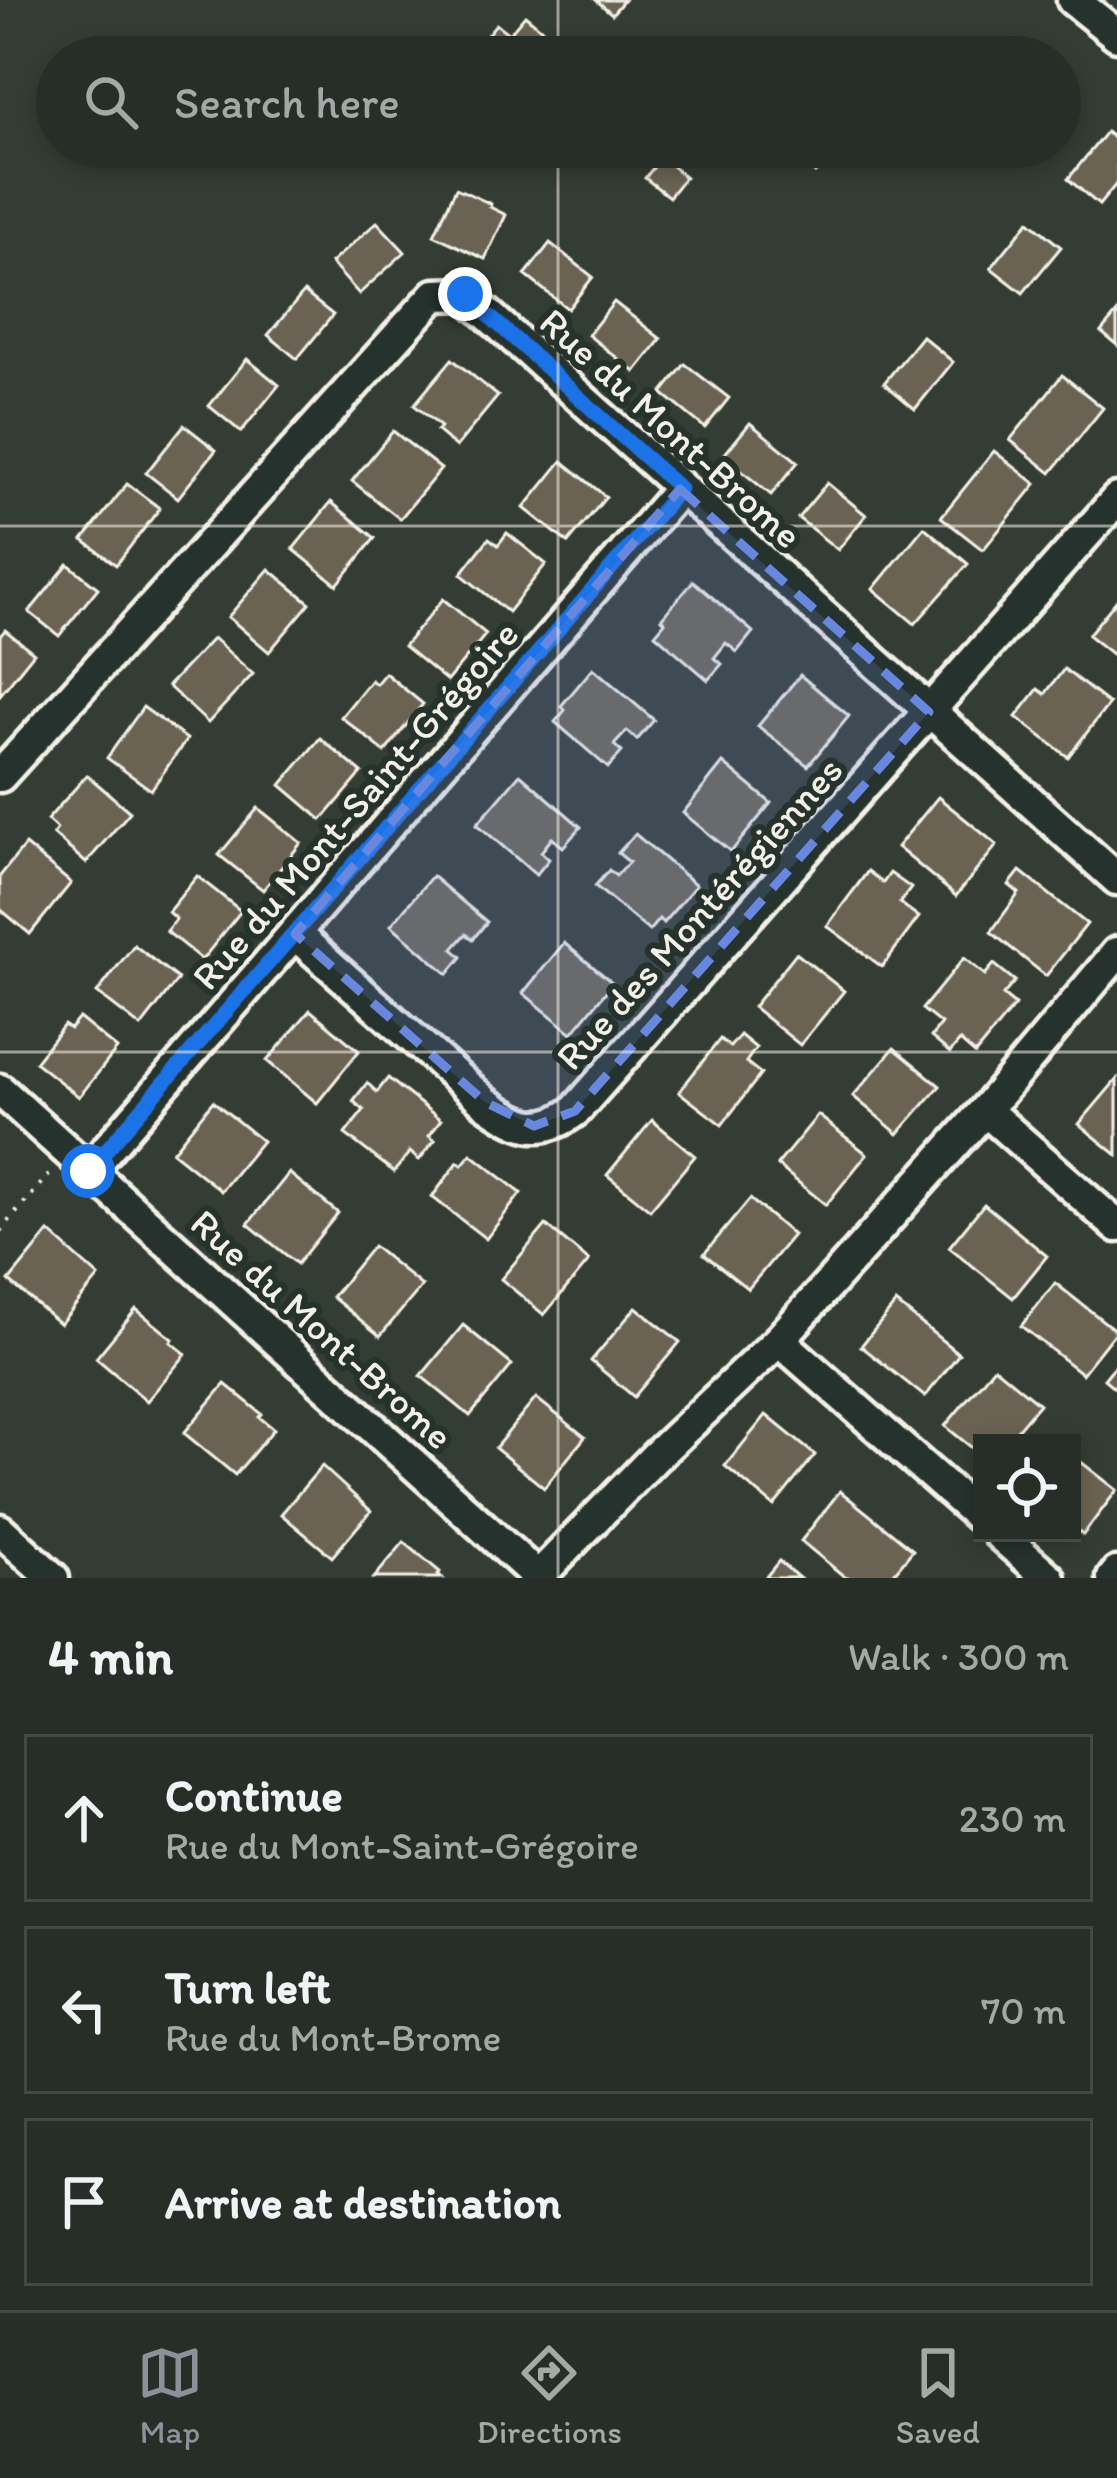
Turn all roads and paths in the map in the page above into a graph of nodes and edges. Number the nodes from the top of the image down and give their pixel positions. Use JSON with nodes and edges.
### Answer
{"nodes":[{"id":1,"x":1072,"y":0,"type":"edge"},
{"id":2,"x":1117,"y":35,"type":"edge"},
{"id":3,"x":680,"y":489,"type":"junction"},
{"id":4,"x":1117,"y":500,"type":"edge"},
{"id":5,"x":929,"y":712,"type":"junction"},
{"id":6,"x":0,"y":776,"type":"edge"},
{"id":7,"x":1117,"y":879,"type":"edge"},
{"id":8,"x":295,"y":934,"type":"junction"},
{"id":9,"x":1117,"y":952,"type":"edge"},
{"id":10,"x":0,"y":1090,"type":"edge"},
{"id":11,"x":985,"y":1111,"type":"junction"},
{"id":12,"x":78,"y":1162,"type":"junction"},
{"id":13,"x":1117,"y":1226,"type":"edge"},
{"id":14,"x":0,"y":1231,"type":"edge"},
{"id":15,"x":779,"y":1340,"type":"junction"},
{"id":16,"x":973,"y":1511,"type":"edge"},
{"id":17,"x":0,"y":1530,"type":"edge"},
{"id":18,"x":1008,"y":1542,"type":"edge"},
{"id":19,"x":538,"y":1577,"type":"edge"},
{"id":20,"x":53,"y":1578,"type":"edge"},
{"id":21,"x":1049,"y":1578,"type":"edge"}],
"edges":[{"from":1,"to":2,"type":"street"},
{"from":3,"to":5,"type":"street","name":"Rue du Mont-Brome"},
{"from":3,"to":6,"type":"street","name":"Rue du Mont-Brome"},
{"from":3,"to":8,"type":"street","name":"Rue du Mont-Saint-Grégoire"},
{"from":4,"to":5,"type":"street","name":"Rue des Montérégiennes"},
{"from":5,"to":7,"type":"street","name":"Rue du Mont-Brome"},
{"from":5,"to":8,"type":"street","name":"Rue des Montérégiennes"},
{"from":8,"to":12,"type":"street","name":"Rue du Mont-Saint-Grégoire"},
{"from":9,"to":11,"type":"street"},
{"from":10,"to":12,"type":"street","name":"Rue du Mont-Brome"},
{"from":11,"to":13,"type":"street"},
{"from":11,"to":15,"type":"street"},
{"from":12,"to":14,"type":"path"},
{"from":12,"to":19,"type":"street","name":"Rue du Mont-Brome"},
{"from":15,"to":16,"type":"street"},
{"from":15,"to":19,"type":"street"},
{"from":17,"to":20,"type":"street"},
{"from":18,"to":21,"type":"street"}]}
